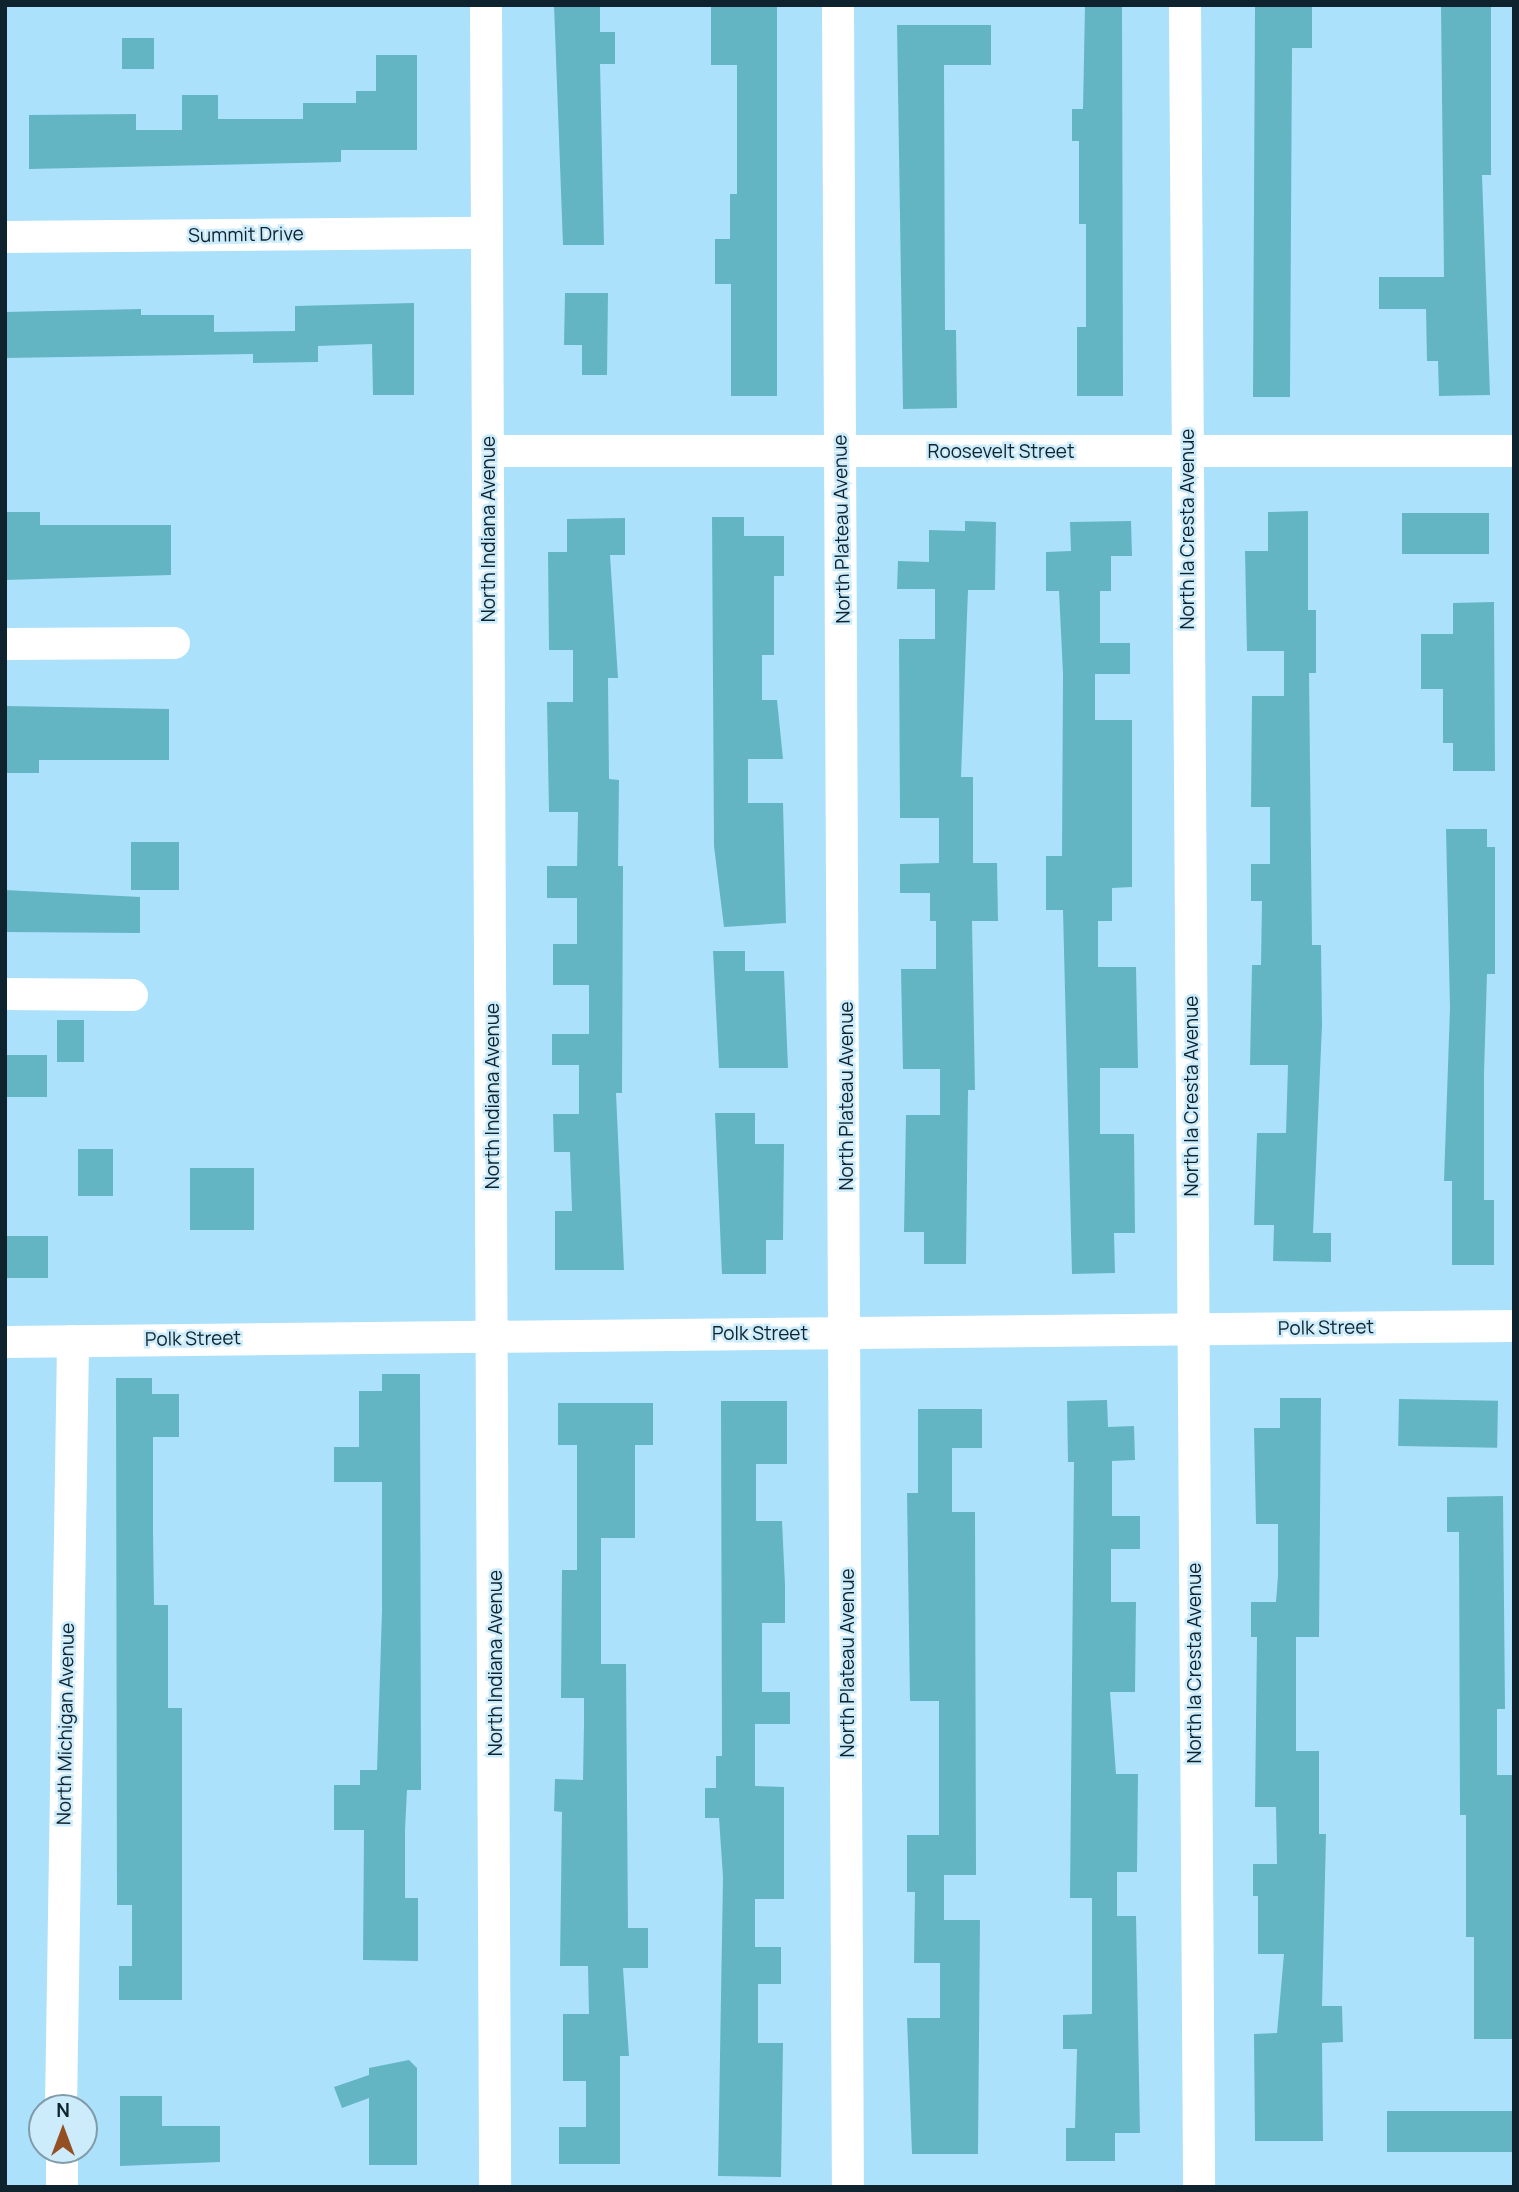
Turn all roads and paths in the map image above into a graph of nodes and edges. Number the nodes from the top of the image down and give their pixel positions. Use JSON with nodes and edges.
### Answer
{"nodes":[{"id":1,"x":486,"y":5,"type":"edge"},
{"id":2,"x":838,"y":5,"type":"edge"},
{"id":3,"x":1185,"y":5,"type":"edge"},
{"id":4,"x":488,"y":233,"type":"junction"},
{"id":5,"x":5,"y":237,"type":"edge"},
{"id":6,"x":489,"y":451,"type":"junction"},
{"id":7,"x":1514,"y":451,"type":"edge"},
{"id":8,"x":1187,"y":452,"type":"junction"},
{"id":9,"x":841,"y":453,"type":"junction"},
{"id":10,"x":174,"y":643,"type":"dead end"},
{"id":11,"x":5,"y":644,"type":"edge"},
{"id":12,"x":5,"y":994,"type":"edge"},
{"id":13,"x":132,"y":995,"type":"dead end"},
{"id":14,"x":1514,"y":1326,"type":"edge"},
{"id":15,"x":1193,"y":1329,"type":"junction"},
{"id":16,"x":848,"y":1334,"type":"junction"},
{"id":17,"x":495,"y":1335,"type":"junction"},
{"id":18,"x":73,"y":1341,"type":"junction"},
{"id":19,"x":5,"y":1342,"type":"edge"},
{"id":20,"x":61,"y":2094,"type":"edge"},
{"id":21,"x":62,"y":2164,"type":"edge"},
{"id":22,"x":62,"y":2187,"type":"edge"},
{"id":23,"x":495,"y":2187,"type":"edge"},
{"id":24,"x":849,"y":2187,"type":"edge"},
{"id":25,"x":1199,"y":2187,"type":"edge"}],
"edges":[{"from":1,"to":4,"type":"street","name":"North Indiana Avenue"},
{"from":2,"to":9,"type":"street","name":"North Plateau Avenue"},
{"from":3,"to":8,"type":"street","name":"North la Cresta Avenue"},
{"from":4,"to":5,"type":"street","name":"Summit Drive"},
{"from":4,"to":6,"type":"street","name":"North Indiana Avenue"},
{"from":6,"to":9,"type":"street","name":"Roosevelt Street"},
{"from":6,"to":17,"type":"street","name":"North Indiana Avenue"},
{"from":7,"to":8,"type":"street","name":"Roosevelt Street"},
{"from":8,"to":9,"type":"street","name":"Roosevelt Street"},
{"from":8,"to":15,"type":"street","name":"North la Cresta Avenue"},
{"from":9,"to":16,"type":"street","name":"North Plateau Avenue"},
{"from":10,"to":11,"type":"street"},
{"from":12,"to":13,"type":"street"},
{"from":14,"to":15,"type":"street","name":"Polk Street"},
{"from":15,"to":16,"type":"street","name":"Polk Street"},
{"from":15,"to":25,"type":"street","name":"North la Cresta Avenue"},
{"from":16,"to":17,"type":"street","name":"Polk Street"},
{"from":16,"to":24,"type":"street","name":"North Plateau Avenue"},
{"from":17,"to":18,"type":"street","name":"Polk Street"},
{"from":17,"to":23,"type":"street","name":"North Indiana Avenue"},
{"from":18,"to":19,"type":"street","name":"Polk Street"},
{"from":18,"to":20,"type":"street","name":"North Michigan Avenue"},
{"from":21,"to":22,"type":"street"}]}
